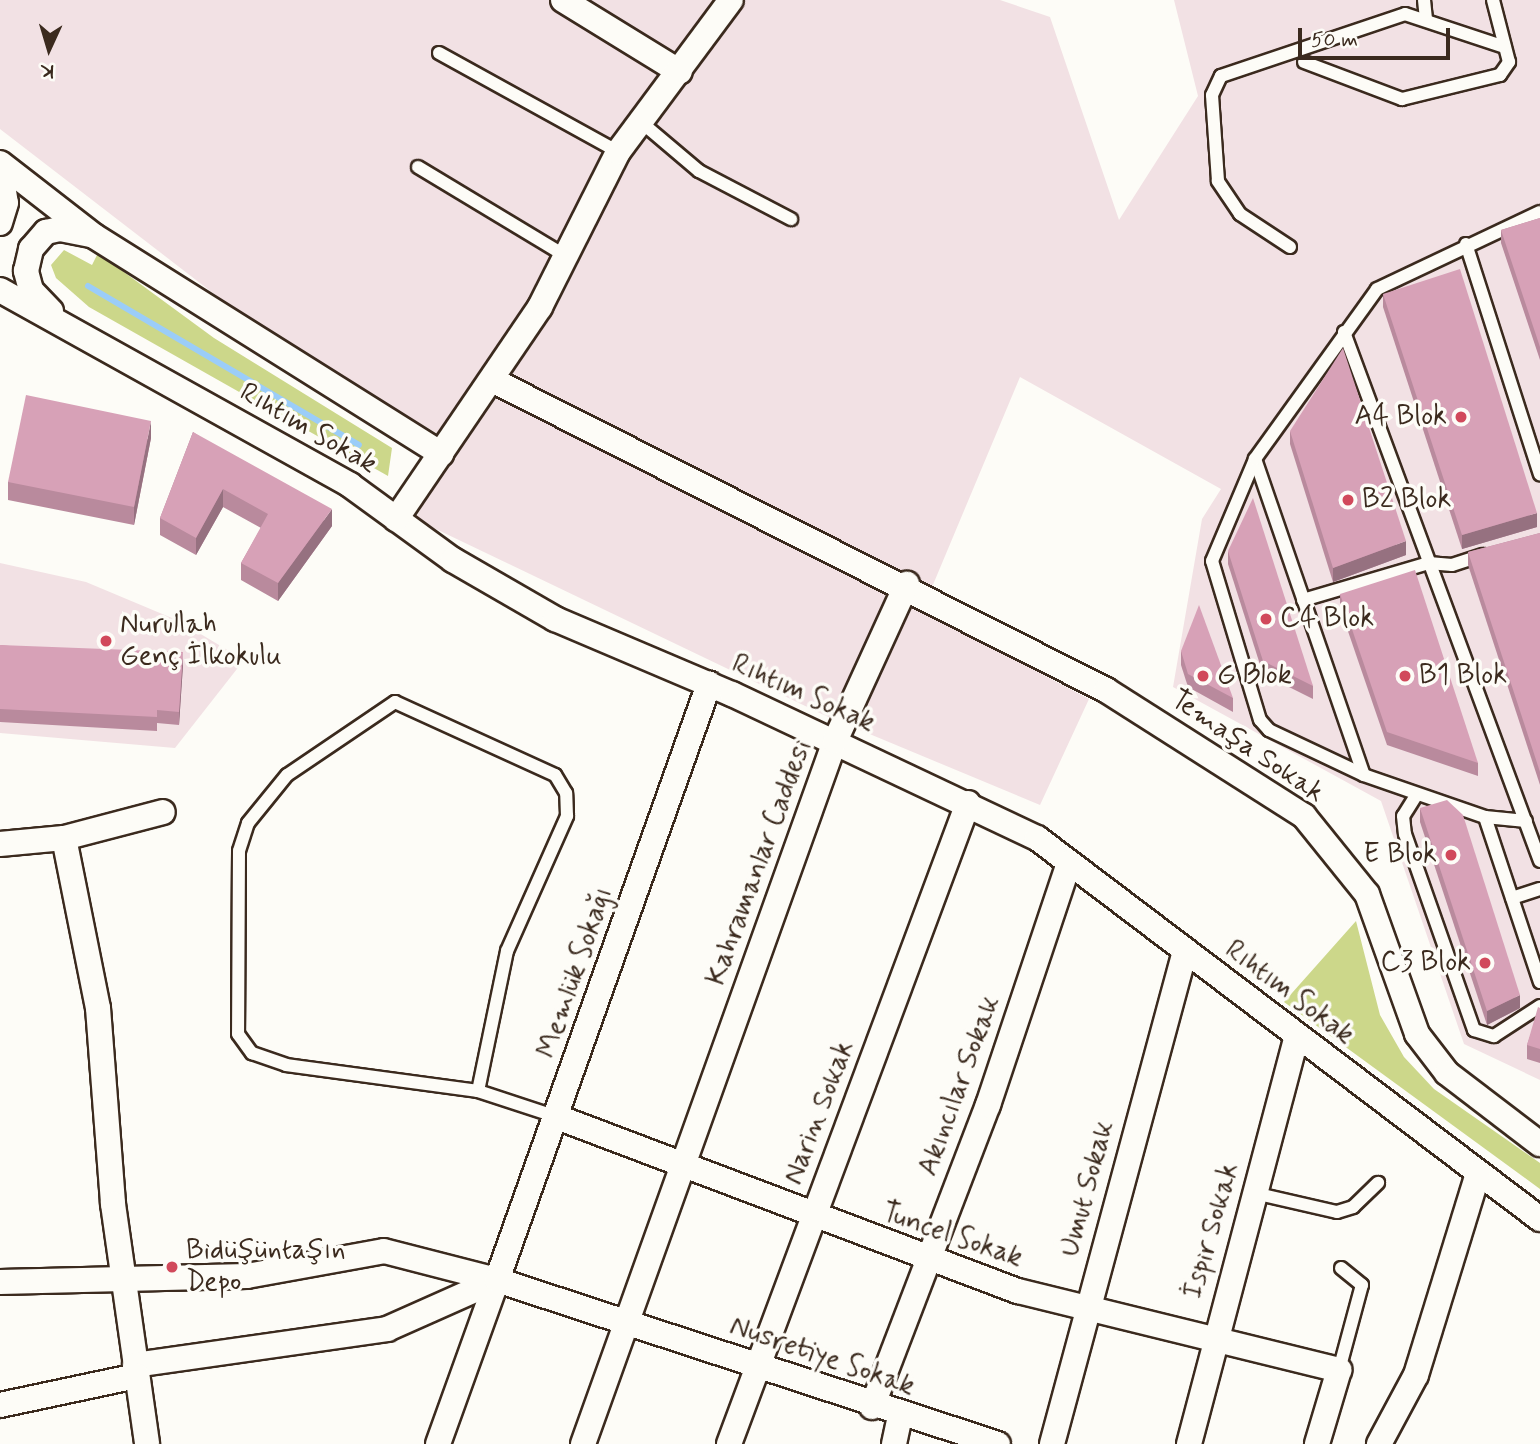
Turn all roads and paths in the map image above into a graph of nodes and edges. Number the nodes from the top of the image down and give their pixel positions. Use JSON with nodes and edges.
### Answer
{"nodes":[{"id":1,"x":562,"y":0,"type":"edge"},
{"id":2,"x":731,"y":0,"type":"edge"},
{"id":3,"x":1424,"y":0,"type":"edge"},
{"id":4,"x":1493,"y":0,"type":"edge"},
{"id":5,"x":1426,"y":18,"type":"junction"},
{"id":6,"x":1505,"y":47,"type":"junction"},
{"id":7,"x":439,"y":53,"type":"dead end"},
{"id":8,"x":1304,"y":62,"type":"dead end"},
{"id":9,"x":680,"y":72,"type":"junction"},
{"id":10,"x":641,"y":122,"type":"junction"},
{"id":11,"x":618,"y":152,"type":"junction"},
{"id":12,"x":0,"y":164,"type":"edge"},
{"id":13,"x":418,"y":167,"type":"dead end"},
{"id":14,"x":1540,"y":212,"type":"edge"},
{"id":15,"x":791,"y":219,"type":"dead end"},
{"id":16,"x":0,"y":223,"type":"edge"},
{"id":17,"x":94,"y":236,"type":"junction"},
{"id":18,"x":1466,"y":244,"type":"junction"},
{"id":19,"x":1290,"y":247,"type":"dead end"},
{"id":20,"x":567,"y":257,"type":"junction"},
{"id":21,"x":0,"y":290,"type":"edge"},
{"id":22,"x":67,"y":327,"type":"junction"},
{"id":23,"x":1343,"y":332,"type":"junction"},
{"id":24,"x":494,"y":381,"type":"junction"},
{"id":25,"x":440,"y":454,"type":"junction"},
{"id":26,"x":1255,"y":459,"type":"junction"},
{"id":27,"x":1540,"y":474,"type":"edge"},
{"id":28,"x":396,"y":519,"type":"junction"},
{"id":29,"x":1503,"y":549,"type":"edge"},
{"id":30,"x":1429,"y":563,"type":"junction"},
{"id":31,"x":907,"y":584,"type":"junction"},
{"id":32,"x":1303,"y":600,"type":"junction"},
{"id":33,"x":709,"y":684,"type":"junction"},
{"id":34,"x":835,"y":741,"type":"junction"},
{"id":35,"x":1364,"y":775,"type":"junction"},
{"id":36,"x":1417,"y":794,"type":"junction"},
{"id":37,"x":968,"y":803,"type":"junction"},
{"id":38,"x":163,"y":812,"type":"dead end"},
{"id":39,"x":1485,"y":817,"type":"junction"},
{"id":40,"x":1526,"y":821,"type":"junction"},
{"id":41,"x":64,"y":838,"type":"junction"},
{"id":42,"x":0,"y":844,"type":"edge"},
{"id":43,"x":1540,"y":859,"type":"edge"},
{"id":44,"x":1069,"y":863,"type":"junction"},
{"id":45,"x":1540,"y":889,"type":"edge"},
{"id":46,"x":1513,"y":898,"type":"junction"},
{"id":47,"x":1185,"y":951,"type":"junction"},
{"id":48,"x":1540,"y":982,"type":"edge"},
{"id":49,"x":1540,"y":1006,"type":"edge"},
{"id":50,"x":1297,"y":1036,"type":"junction"},
{"id":51,"x":478,"y":1091,"type":"junction"},
{"id":52,"x":557,"y":1117,"type":"junction"},
{"id":53,"x":1540,"y":1144,"type":"edge"},
{"id":54,"x":682,"y":1168,"type":"junction"},
{"id":55,"x":1478,"y":1173,"type":"junction"},
{"id":56,"x":1378,"y":1183,"type":"dead end"},
{"id":57,"x":1254,"y":1193,"type":"junction"},
{"id":58,"x":812,"y":1219,"type":"junction"},
{"id":59,"x":1540,"y":1219,"type":"edge"},
{"id":60,"x":929,"y":1258,"type":"junction"},
{"id":61,"x":1340,"y":1268,"type":"dead end"},
{"id":62,"x":124,"y":1279,"type":"junction"},
{"id":63,"x":498,"y":1280,"type":"junction"},
{"id":64,"x":0,"y":1282,"type":"edge"},
{"id":65,"x":1086,"y":1308,"type":"junction"},
{"id":66,"x":628,"y":1322,"type":"junction"},
{"id":67,"x":1214,"y":1337,"type":"junction"},
{"id":68,"x":755,"y":1367,"type":"junction"},
{"id":69,"x":136,"y":1370,"type":"junction"},
{"id":70,"x":1339,"y":1370,"type":"junction"},
{"id":71,"x":0,"y":1405,"type":"edge"},
{"id":72,"x":872,"y":1407,"type":"junction"},
{"id":73,"x":900,"y":1415,"type":"junction"},
{"id":74,"x":147,"y":1444,"type":"edge"},
{"id":75,"x":438,"y":1444,"type":"edge"},
{"id":76,"x":583,"y":1444,"type":"edge"},
{"id":77,"x":729,"y":1444,"type":"edge"},
{"id":78,"x":894,"y":1444,"type":"edge"},
{"id":79,"x":998,"y":1444,"type":"edge"},
{"id":80,"x":1052,"y":1444,"type":"edge"},
{"id":81,"x":1189,"y":1444,"type":"edge"},
{"id":82,"x":1317,"y":1444,"type":"edge"},
{"id":83,"x":1379,"y":1444,"type":"edge"}],
"edges":[{"from":1,"to":9,"type":"street"},
{"from":2,"to":9,"type":"street"},
{"from":3,"to":5,"type":"lane"},
{"from":4,"to":6,"type":"lane"},
{"from":5,"to":6,"type":"lane"},
{"from":5,"to":19,"type":"lane"},
{"from":6,"to":8,"type":"lane"},
{"from":7,"to":11,"type":"lane"},
{"from":9,"to":10,"type":"street"},
{"from":10,"to":11,"type":"street"},
{"from":10,"to":15,"type":"lane"},
{"from":11,"to":20,"type":"street"},
{"from":12,"to":16,"type":"street"},
{"from":12,"to":17,"type":"street"},
{"from":13,"to":20,"type":"lane"},
{"from":14,"to":18,"type":"lane"},
{"from":17,"to":22,"type":"street"},
{"from":17,"to":25,"type":"street"},
{"from":18,"to":23,"type":"lane"},
{"from":18,"to":27,"type":"lane"},
{"from":20,"to":24,"type":"street"},
{"from":21,"to":22,"type":"street","name":"Rıhtım Sokak"},
{"from":22,"to":28,"type":"street","name":"Rıhtım Sokak"},
{"from":23,"to":26,"type":"lane"},
{"from":23,"to":30,"type":"lane"},
{"from":24,"to":25,"type":"street"},
{"from":24,"to":31,"type":"street"},
{"from":25,"to":28,"type":"street"},
{"from":26,"to":32,"type":"lane"},
{"from":26,"to":35,"type":"lane"},
{"from":28,"to":33,"type":"street","name":"Rıhtım Sokak"},
{"from":29,"to":30,"type":"lane"},
{"from":30,"to":32,"type":"lane"},
{"from":30,"to":40,"type":"lane"},
{"from":31,"to":34,"type":"street","name":"Kahramanlar Caddesi"},
{"from":31,"to":53,"type":"street","name":"Temaşa Sokak"},
{"from":32,"to":35,"type":"lane"},
{"from":33,"to":34,"type":"street","name":"Rıhtım Sokak"},
{"from":33,"to":52,"type":"street","name":"Memlük Sokağı"},
{"from":34,"to":37,"type":"street","name":"Rıhtım Sokak"},
{"from":34,"to":54,"type":"street","name":"Kahramanlar Caddesi"},
{"from":35,"to":36,"type":"lane"},
{"from":36,"to":39,"type":"lane"},
{"from":36,"to":49,"type":"lane"},
{"from":37,"to":44,"type":"street","name":"Rıhtım Sokak"},
{"from":37,"to":58,"type":"street","name":"Narin Sokak"},
{"from":38,"to":41,"type":"street"},
{"from":39,"to":40,"type":"lane"},
{"from":39,"to":46,"type":"lane"},
{"from":40,"to":43,"type":"lane"},
{"from":41,"to":42,"type":"street"},
{"from":41,"to":62,"type":"street"},
{"from":44,"to":47,"type":"street","name":"Rıhtım Sokak"},
{"from":44,"to":60,"type":"street","name":"Akıncılar Sokak"},
{"from":45,"to":46,"type":"lane"},
{"from":46,"to":48,"type":"lane"},
{"from":47,"to":50,"type":"street","name":"Rıhtım Sokak"},
{"from":47,"to":65,"type":"street","name":"Umut Sokak"},
{"from":50,"to":55,"type":"street","name":"Rıhtım Sokak"},
{"from":50,"to":57,"type":"street","name":"İspir Sokak"},
{"from":51,"to":51,"type":"lane"},
{"from":51,"to":52,"type":"lane"},
{"from":52,"to":54,"type":"street","name":"Tuncel Sokak"},
{"from":52,"to":63,"type":"street","name":"Memlük Sokağı"},
{"from":54,"to":58,"type":"street","name":"Tuncel Sokak"},
{"from":54,"to":66,"type":"street","name":"Kahramanlar Caddesi"},
{"from":55,"to":59,"type":"street","name":"Rıhtım Sokak"},
{"from":55,"to":83,"type":"street"},
{"from":56,"to":57,"type":"lane"},
{"from":57,"to":67,"type":"street","name":"İspir Sokak"},
{"from":58,"to":60,"type":"street","name":"Tuncel Sokak"},
{"from":58,"to":68,"type":"street","name":"Narin Sokak"},
{"from":60,"to":65,"type":"street","name":"Tuncel Sokak"},
{"from":60,"to":72,"type":"street","name":"Akıncılar Sokak"},
{"from":61,"to":70,"type":"lane"},
{"from":62,"to":63,"type":"street","name":"Nusretiye Sokak"},
{"from":62,"to":64,"type":"street","name":"Nusretiye Sokak"},
{"from":62,"to":69,"type":"street"},
{"from":63,"to":66,"type":"street","name":"Nusretiye Sokak"},
{"from":63,"to":69,"type":"street"},
{"from":63,"to":75,"type":"street","name":"Memlük Sokağı"},
{"from":65,"to":67,"type":"street","name":"Tuncel Sokak"},
{"from":65,"to":80,"type":"street","name":"Umut Sokak"},
{"from":66,"to":68,"type":"street","name":"Nusretiye Sokak"},
{"from":66,"to":76,"type":"street","name":"Kahramanlar Caddesi"},
{"from":67,"to":70,"type":"street","name":"Tuncel Sokak"},
{"from":67,"to":81,"type":"street","name":"İspir Sokak"},
{"from":68,"to":72,"type":"street","name":"Nusretiye Sokak"},
{"from":68,"to":77,"type":"street","name":"Narin Sokak"},
{"from":69,"to":71,"type":"street"},
{"from":69,"to":74,"type":"street"},
{"from":70,"to":82,"type":"street"},
{"from":72,"to":73,"type":"street","name":"Nusretiye Sokak"},
{"from":73,"to":78,"type":"street"},
{"from":73,"to":79,"type":"street","name":"Nusretiye Sokak"}]}
